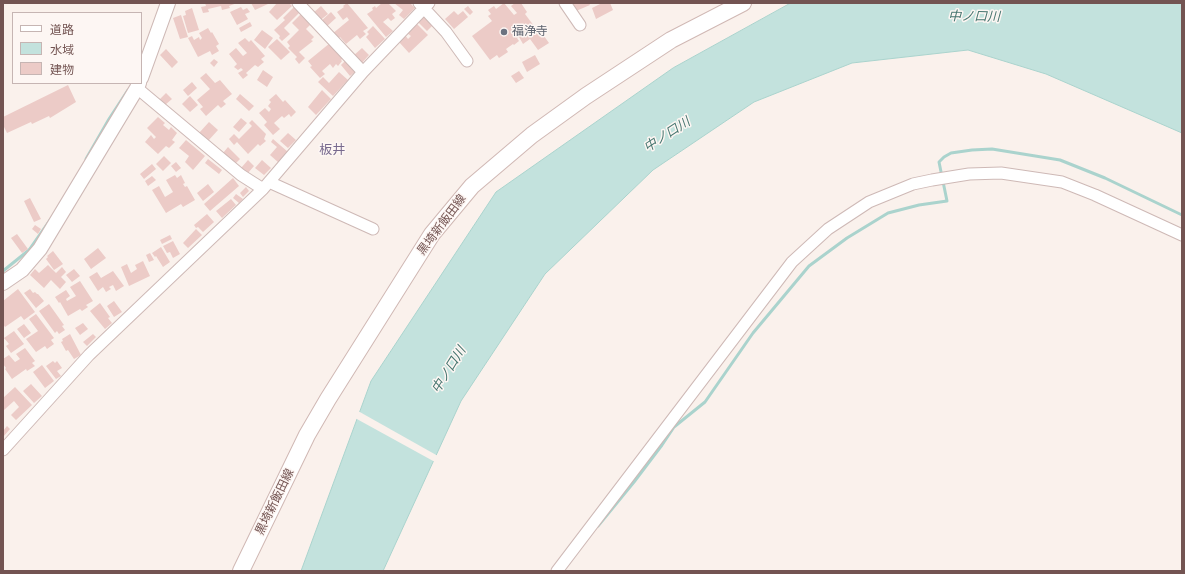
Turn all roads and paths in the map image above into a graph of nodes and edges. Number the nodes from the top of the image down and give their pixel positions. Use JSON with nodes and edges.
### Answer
{"nodes":[{"id":1,"x":168,"y":3,"type":"edge"},
{"id":2,"x":298,"y":3,"type":"edge"},
{"id":3,"x":565,"y":3,"type":"edge"},
{"id":4,"x":743,"y":3,"type":"edge"},
{"id":5,"x":424,"y":5,"type":"edge"},
{"id":6,"x":580,"y":25,"type":"dead end"},
{"id":7,"x":467,"y":61,"type":"dead end"},
{"id":8,"x":363,"y":72,"type":"junction"},
{"id":9,"x":142,"y":75,"type":"edge"},
{"id":10,"x":138,"y":84,"type":"edge"},
{"id":11,"x":140,"y":84,"type":"edge"},
{"id":12,"x":266,"y":186,"type":"junction"},
{"id":13,"x":373,"y":229,"type":"dead end"},
{"id":14,"x":1182,"y":234,"type":"edge"},
{"id":15,"x":3,"y":283,"type":"edge"},
{"id":16,"x":3,"y":450,"type":"edge"},
{"id":17,"x":241,"y":571,"type":"edge"},
{"id":18,"x":557,"y":571,"type":"edge"}],
"edges":[{"from":1,"to":9,"type":"street"},
{"from":2,"to":8,"type":"street"},
{"from":3,"to":6,"type":"street"},
{"from":4,"to":17,"type":"main road","name":"黒埼新飯田線"},
{"from":5,"to":7,"type":"street"},
{"from":5,"to":8,"type":"street"},
{"from":8,"to":12,"type":"street"},
{"from":10,"to":15,"type":"street"},
{"from":11,"to":12,"type":"street"},
{"from":12,"to":13,"type":"street"},
{"from":12,"to":16,"type":"street"},
{"from":14,"to":18,"type":"street"}]}
